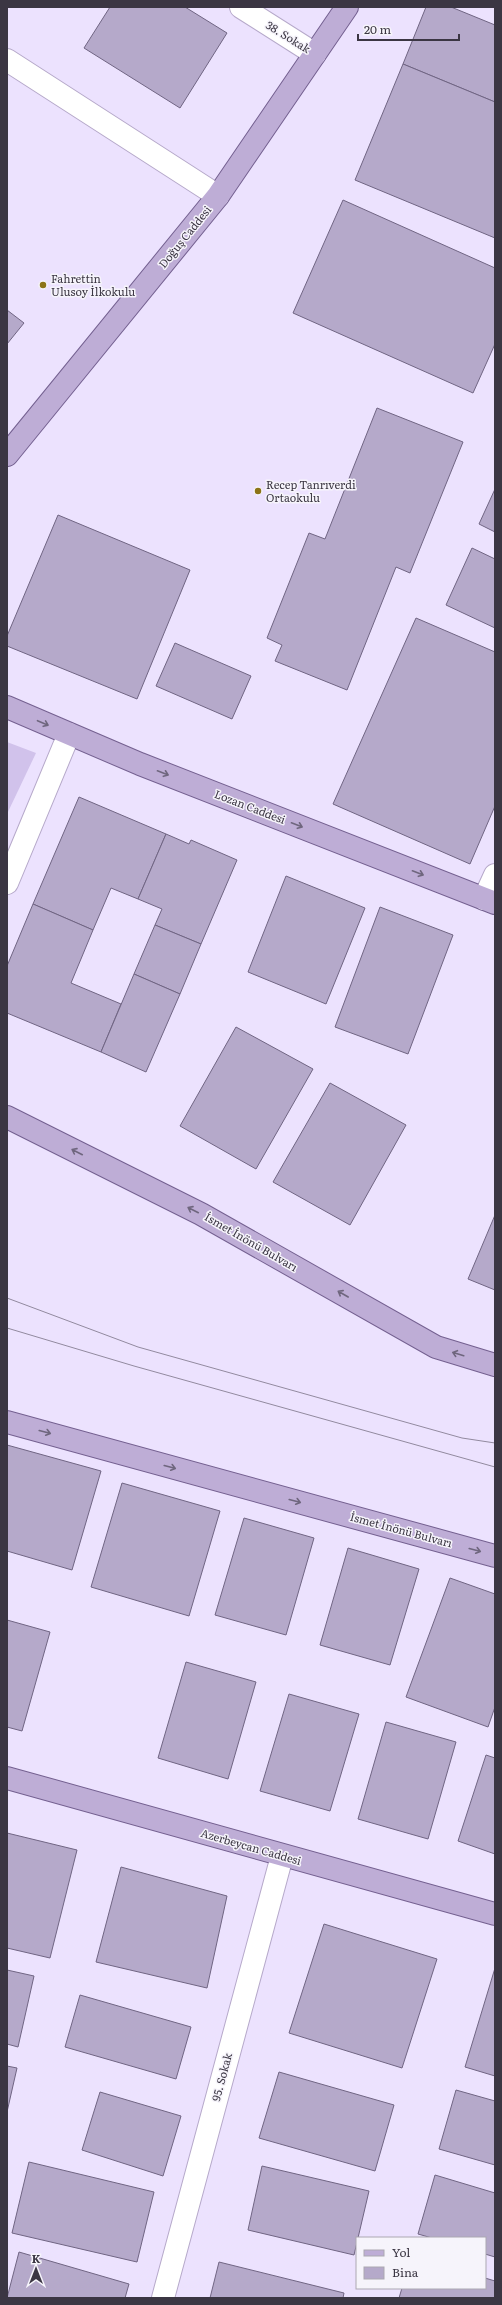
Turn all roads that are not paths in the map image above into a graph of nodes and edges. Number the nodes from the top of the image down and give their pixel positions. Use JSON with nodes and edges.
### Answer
{"nodes":[{"id":1,"x":241,"y":7,"type":"edge"},
{"id":2,"x":347,"y":7,"type":"edge"},
{"id":3,"x":315,"y":54,"type":"junction"},
{"id":4,"x":7,"y":60,"type":"edge"},
{"id":5,"x":218,"y":196,"type":"junction"},
{"id":6,"x":7,"y":455,"type":"edge"},
{"id":7,"x":7,"y":707,"type":"edge"},
{"id":8,"x":69,"y":734,"type":"junction"},
{"id":9,"x":495,"y":875,"type":"edge"},
{"id":10,"x":7,"y":883,"type":"edge"},
{"id":11,"x":490,"y":901,"type":"edge"},
{"id":12,"x":7,"y":1117,"type":"edge"},
{"id":13,"x":495,"y":1365,"type":"edge"},
{"id":14,"x":7,"y":1422,"type":"edge"},
{"id":15,"x":495,"y":1556,"type":"edge"},
{"id":16,"x":7,"y":1778,"type":"edge"},
{"id":17,"x":282,"y":1856,"type":"junction"},
{"id":18,"x":495,"y":1914,"type":"edge"},
{"id":19,"x":163,"y":2298,"type":"edge"}],
"edges":[{"from":1,"to":3,"type":"street","name":"38. Sokak"},
{"from":2,"to":3,"type":"main road","name":"Doğuş Caddesi"},
{"from":3,"to":5,"type":"main road","name":"Doğuş Caddesi"},
{"from":4,"to":5,"type":"street"},
{"from":5,"to":6,"type":"main road","name":"Doğuş Caddesi"},
{"from":7,"to":8,"type":"main road","name":"Lozan Caddesi","one_way":true},
{"from":8,"to":10,"type":"street"},
{"from":8,"to":11,"type":"main road","name":"Lozan Caddesi","one_way":true},
{"from":9,"to":11,"type":"street"},
{"from":13,"to":12,"type":"main road","name":"İsmet İnönü Bulvarı","one_way":true},
{"from":14,"to":15,"type":"main road","name":"İsmet İnönü Bulvarı","one_way":true},
{"from":16,"to":17,"type":"main road","name":"Azerbeycan Caddesi"},
{"from":17,"to":18,"type":"main road","name":"Azerbeycan Caddesi"},
{"from":17,"to":19,"type":"street","name":"95. Sokak"}]}
